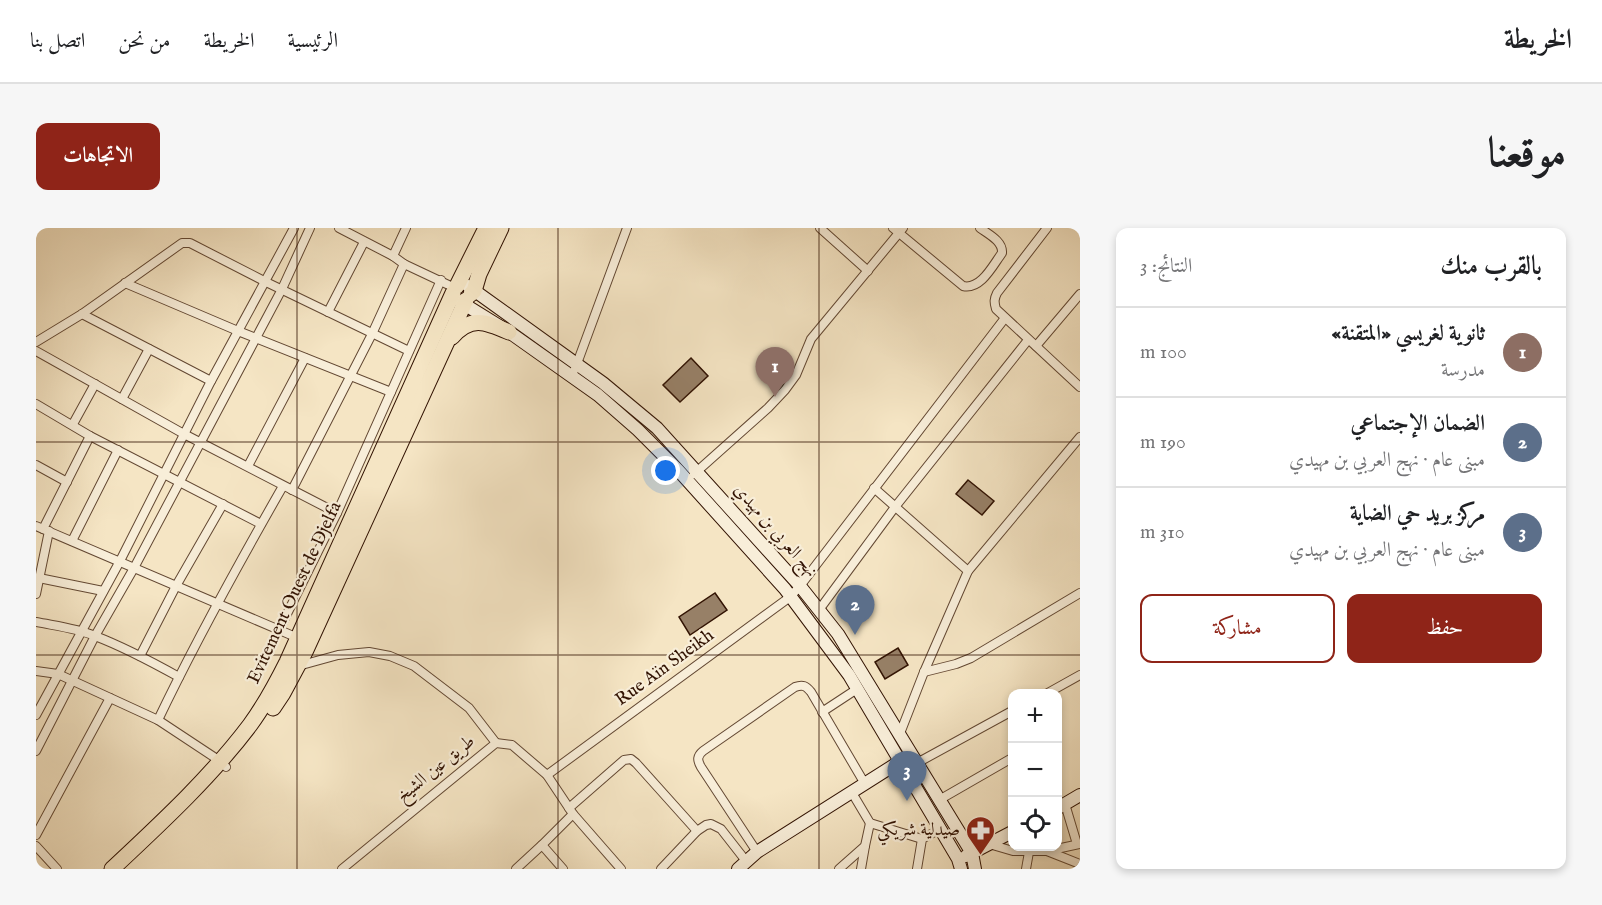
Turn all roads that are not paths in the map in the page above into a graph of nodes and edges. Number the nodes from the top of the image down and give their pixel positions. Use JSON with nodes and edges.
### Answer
{"nodes":[{"id":1,"x":294,"y":228,"type":"edge"},
{"id":2,"x":310,"y":228,"type":"edge"},
{"id":3,"x":339,"y":228,"type":"edge"},
{"id":4,"x":406,"y":228,"type":"edge"},
{"id":5,"x":486,"y":228,"type":"edge"},
{"id":6,"x":501,"y":228,"type":"edge"},
{"id":7,"x":627,"y":228,"type":"edge"},
{"id":8,"x":820,"y":228,"type":"edge"},
{"id":9,"x":980,"y":228,"type":"edge"},
{"id":10,"x":1047,"y":228,"type":"edge"},
{"id":11,"x":899,"y":230,"type":"edge"},
{"id":12,"x":352,"y":231,"type":"edge"},
{"id":13,"x":364,"y":242,"type":"junction"},
{"id":14,"x":393,"y":256,"type":"junction"},
{"id":15,"x":404,"y":264,"type":"junction"},
{"id":16,"x":868,"y":271,"type":"junction"},
{"id":17,"x":441,"y":280,"type":"junction"},
{"id":18,"x":266,"y":282,"type":"junction"},
{"id":19,"x":125,"y":283,"type":"junction"},
{"id":20,"x":282,"y":289,"type":"junction"},
{"id":21,"x":463,"y":294,"type":"junction"},
{"id":22,"x":1080,"y":294,"type":"edge"},
{"id":23,"x":328,"y":312,"type":"junction"},
{"id":24,"x":81,"y":314,"type":"junction"},
{"id":25,"x":1005,"y":318,"type":"junction"},
{"id":26,"x":238,"y":331,"type":"junction"},
{"id":27,"x":508,"y":332,"type":"junction"},
{"id":28,"x":372,"y":334,"type":"junction"},
{"id":29,"x":256,"y":338,"type":"junction"},
{"id":30,"x":1028,"y":340,"type":"junction"},
{"id":31,"x":36,"y":342,"type":"edge"},
{"id":32,"x":444,"y":346,"type":"junction"},
{"id":33,"x":1036,"y":346,"type":"junction"},
{"id":34,"x":149,"y":349,"type":"junction"},
{"id":35,"x":36,"y":351,"type":"edge"},
{"id":36,"x":409,"y":351,"type":"junction"},
{"id":37,"x":305,"y":358,"type":"junction"},
{"id":38,"x":577,"y":364,"type":"junction"},
{"id":39,"x":350,"y":375,"type":"junction"},
{"id":40,"x":572,"y":377,"type":"junction"},
{"id":41,"x":211,"y":381,"type":"junction"},
{"id":42,"x":95,"y":384,"type":"junction"},
{"id":43,"x":1080,"y":387,"type":"edge"},
{"id":44,"x":391,"y":392,"type":"junction"},
{"id":45,"x":122,"y":399,"type":"junction"},
{"id":46,"x":36,"y":404,"type":"edge"},
{"id":47,"x":73,"y":424,"type":"junction"},
{"id":48,"x":184,"y":434,"type":"junction"},
{"id":49,"x":90,"y":435,"type":"junction"},
{"id":50,"x":1080,"y":437,"type":"edge"},
{"id":51,"x":201,"y":442,"type":"junction"},
{"id":52,"x":118,"y":450,"type":"junction"},
{"id":53,"x":36,"y":465,"type":"edge"},
{"id":54,"x":248,"y":466,"type":"junction"},
{"id":55,"x":697,"y":471,"type":"junction"},
{"id":56,"x":164,"y":474,"type":"junction"},
{"id":57,"x":687,"y":480,"type":"junction"},
{"id":58,"x":67,"y":482,"type":"junction"},
{"id":59,"x":180,"y":482,"type":"junction"},
{"id":60,"x":283,"y":486,"type":"junction"},
{"id":61,"x":711,"y":486,"type":"junction"},
{"id":62,"x":874,"y":488,"type":"junction"},
{"id":63,"x":291,"y":490,"type":"junction"},
{"id":64,"x":700,"y":495,"type":"junction"},
{"id":65,"x":223,"y":504,"type":"junction"},
{"id":66,"x":895,"y":507,"type":"junction"},
{"id":67,"x":337,"y":513,"type":"junction"},
{"id":68,"x":261,"y":524,"type":"junction"},
{"id":69,"x":43,"y":528,"type":"edge"},
{"id":70,"x":72,"y":541,"type":"junction"},
{"id":71,"x":120,"y":561,"type":"junction"},
{"id":72,"x":134,"y":568,"type":"junction"},
{"id":73,"x":968,"y":571,"type":"junction"},
{"id":74,"x":39,"y":578,"type":"junction"},
{"id":75,"x":176,"y":586,"type":"junction"},
{"id":76,"x":800,"y":586,"type":"junction"},
{"id":77,"x":103,"y":591,"type":"junction"},
{"id":78,"x":1080,"y":593,"type":"edge"},
{"id":79,"x":36,"y":594,"type":"edge"},
{"id":80,"x":790,"y":597,"type":"junction"},
{"id":81,"x":217,"y":604,"type":"junction"},
{"id":82,"x":819,"y":610,"type":"junction"},
{"id":83,"x":36,"y":622,"type":"edge"},
{"id":84,"x":279,"y":630,"type":"junction"},
{"id":85,"x":81,"y":631,"type":"junction"},
{"id":86,"x":95,"y":636,"type":"junction"},
{"id":87,"x":298,"y":638,"type":"junction"},
{"id":88,"x":140,"y":657,"type":"junction"},
{"id":89,"x":293,"y":664,"type":"junction"},
{"id":90,"x":36,"y":671,"type":"edge"},
{"id":91,"x":924,"y":672,"type":"junction"},
{"id":92,"x":58,"y":674,"type":"junction"},
{"id":93,"x":179,"y":677,"type":"junction"},
{"id":94,"x":1076,"y":677,"type":"edge"},
{"id":95,"x":73,"y":681,"type":"junction"},
{"id":96,"x":1080,"y":686,"type":"edge"},
{"id":97,"x":857,"y":689,"type":"junction"},
{"id":98,"x":1054,"y":689,"type":"edge"},
{"id":99,"x":110,"y":698,"type":"junction"},
{"id":100,"x":822,"y":712,"type":"junction"},
{"id":101,"x":1008,"y":713,"type":"edge"},
{"id":102,"x":36,"y":715,"type":"edge"},
{"id":103,"x":158,"y":720,"type":"junction"},
{"id":104,"x":895,"y":739,"type":"junction"},
{"id":105,"x":496,"y":743,"type":"junction"},
{"id":106,"x":36,"y":751,"type":"edge"},
{"id":107,"x":914,"y":759,"type":"junction"},
{"id":108,"x":1008,"y":760,"type":"edge"},
{"id":109,"x":900,"y":762,"type":"junction"},
{"id":110,"x":223,"y":764,"type":"junction"},
{"id":111,"x":547,"y":775,"type":"junction"},
{"id":112,"x":865,"y":784,"type":"junction"},
{"id":113,"x":851,"y":791,"type":"junction"},
{"id":114,"x":1080,"y":795,"type":"edge"},
{"id":115,"x":939,"y":800,"type":"junction"},
{"id":116,"x":1062,"y":805,"type":"edge"},
{"id":117,"x":1062,"y":808,"type":"edge"},
{"id":118,"x":571,"y":811,"type":"junction"},
{"id":119,"x":870,"y":823,"type":"junction"},
{"id":120,"x":940,"y":828,"type":"junction"},
{"id":121,"x":698,"y":831,"type":"junction"},
{"id":122,"x":1008,"y":834,"type":"edge"},
{"id":123,"x":36,"y":835,"type":"edge"},
{"id":124,"x":922,"y":838,"type":"junction"},
{"id":125,"x":989,"y":844,"type":"junction"},
{"id":126,"x":1078,"y":844,"type":"edge"},
{"id":127,"x":36,"y":846,"type":"edge"},
{"id":128,"x":542,"y":846,"type":"junction"},
{"id":129,"x":865,"y":846,"type":"junction"},
{"id":130,"x":1062,"y":848,"type":"edge"},
{"id":131,"x":1047,"y":851,"type":"joint"},
{"id":132,"x":758,"y":852,"type":"junction"},
{"id":133,"x":1029,"y":852,"type":"junction"},
{"id":134,"x":972,"y":853,"type":"junction"},
{"id":135,"x":960,"y":864,"type":"edge"},
{"id":136,"x":1077,"y":865,"type":"edge"},
{"id":137,"x":741,"y":867,"type":"edge"},
{"id":138,"x":57,"y":869,"type":"edge"},
{"id":139,"x":112,"y":869,"type":"edge"},
{"id":140,"x":125,"y":869,"type":"edge"},
{"id":141,"x":342,"y":869,"type":"edge"},
{"id":142,"x":516,"y":869,"type":"edge"},
{"id":143,"x":563,"y":869,"type":"edge"},
{"id":144,"x":621,"y":869,"type":"edge"},
{"id":145,"x":661,"y":869,"type":"edge"},
{"id":146,"x":839,"y":869,"type":"edge"},
{"id":147,"x":861,"y":869,"type":"edge"},
{"id":148,"x":917,"y":869,"type":"edge"},
{"id":149,"x":975,"y":869,"type":"edge"},
{"id":150,"x":1026,"y":869,"type":"edge"}],
"edges":[{"from":1,"to":18,"type":"street"},
{"from":2,"to":20,"type":"street"},
{"from":3,"to":12,"type":"street"},
{"from":4,"to":14,"type":"street"},
{"from":5,"to":21,"type":"highway","name":"Evitement Ouest de Djelfa"},
{"from":6,"to":21,"type":"highway","name":"Evitement Ouest de Djelfa"},
{"from":7,"to":38,"type":"street"},
{"from":8,"to":16,"type":"street"},
{"from":9,"to":11,"type":"street"},
{"from":10,"to":25,"type":"street"},
{"from":11,"to":16,"type":"street"},
{"from":12,"to":13,"type":"street"},
{"from":13,"to":14,"type":"street"},
{"from":13,"to":23,"type":"street"},
{"from":14,"to":15,"type":"street"},
{"from":15,"to":17,"type":"street"},
{"from":15,"to":28,"type":"street"},
{"from":16,"to":55,"type":"street"},
{"from":17,"to":21,"type":"street"},
{"from":17,"to":36,"type":"street"},
{"from":18,"to":19,"type":"street"},
{"from":18,"to":20,"type":"street"},
{"from":18,"to":26,"type":"street"},
{"from":19,"to":24,"type":"street"},
{"from":19,"to":26,"type":"street"},
{"from":20,"to":23,"type":"street"},
{"from":20,"to":29,"type":"street"},
{"from":21,"to":27,"type":"main road","name":"نهج العربي بن مهيدي"},
{"from":21,"to":32,"type":"highway","name":"Evitement Ouest de Djelfa"},
{"from":21,"to":38,"type":"main road","name":"نهج العربي بن مهيدي"},
{"from":21,"to":87,"type":"highway","name":"Evitement Ouest de Djelfa"},
{"from":22,"to":33,"type":"street"},
{"from":23,"to":28,"type":"street"},
{"from":24,"to":31,"type":"street"},
{"from":24,"to":34,"type":"street"},
{"from":25,"to":30,"type":"street"},
{"from":25,"to":62,"type":"street","name":"Rue Aïn Sheikh"},
{"from":26,"to":29,"type":"street"},
{"from":26,"to":41,"type":"street"},
{"from":27,"to":32,"type":"highway"},
{"from":27,"to":40,"type":"main road","name":"نهج العربي بن مهيدي"},
{"from":28,"to":36,"type":"street"},
{"from":28,"to":39,"type":"street"},
{"from":29,"to":37,"type":"street"},
{"from":29,"to":51,"type":"street"},
{"from":30,"to":33,"type":"street"},
{"from":30,"to":66,"type":"street"},
{"from":32,"to":89,"type":"highway","name":"Evitement Ouest de Djelfa"},
{"from":33,"to":43,"type":"street"},
{"from":34,"to":41,"type":"street"},
{"from":34,"to":45,"type":"street"},
{"from":35,"to":42,"type":"street"},
{"from":36,"to":44,"type":"street"},
{"from":37,"to":39,"type":"street"},
{"from":37,"to":54,"type":"street"},
{"from":38,"to":40,"type":"street"},
{"from":38,"to":55,"type":"main road","name":"نهج العربي بن مهيدي"},
{"from":39,"to":44,"type":"street"},
{"from":39,"to":63,"type":"street"},
{"from":40,"to":57,"type":"main road","name":"نهج العربي بن مهيدي"},
{"from":41,"to":48,"type":"street"},
{"from":42,"to":45,"type":"street"},
{"from":42,"to":47,"type":"street"},
{"from":44,"to":67,"type":"street"},
{"from":45,"to":48,"type":"street"},
{"from":46,"to":47,"type":"street"},
{"from":47,"to":49,"type":"street"},
{"from":48,"to":51,"type":"street"},
{"from":48,"to":56,"type":"street"},
{"from":49,"to":52,"type":"street"},
{"from":49,"to":58,"type":"street"},
{"from":50,"to":73,"type":"street"},
{"from":51,"to":54,"type":"street"},
{"from":51,"to":59,"type":"street"},
{"from":52,"to":56,"type":"street"},
{"from":52,"to":70,"type":"street"},
{"from":53,"to":58,"type":"street"},
{"from":54,"to":60,"type":"street"},
{"from":55,"to":57,"type":"street"},
{"from":55,"to":61,"type":"main road","name":"نهج العربي بن مهيدي"},
{"from":56,"to":59,"type":"street"},
{"from":56,"to":71,"type":"street"},
{"from":57,"to":64,"type":"main road","name":"نهج العربي بن مهيدي"},
{"from":58,"to":69,"type":"street"},
{"from":59,"to":65,"type":"street"},
{"from":59,"to":72,"type":"street"},
{"from":60,"to":63,"type":"street"},
{"from":60,"to":68,"type":"street"},
{"from":61,"to":64,"type":"main road"},
{"from":61,"to":76,"type":"main road","name":"نهج العربي بن مهيدي"},
{"from":62,"to":66,"type":"street"},
{"from":62,"to":76,"type":"street","name":"Rue Aïn Sheikh"},
{"from":63,"to":67,"type":"street"},
{"from":64,"to":80,"type":"main road","name":"نهج العربي بن مهيدي"},
{"from":65,"to":68,"type":"street"},
{"from":65,"to":75,"type":"street"},
{"from":66,"to":73,"type":"street"},
{"from":66,"to":82,"type":"street"},
{"from":67,"to":84,"type":"street"},
{"from":68,"to":81,"type":"street"},
{"from":69,"to":70,"type":"street"},
{"from":69,"to":74,"type":"street"},
{"from":70,"to":71,"type":"street"},
{"from":71,"to":72,"type":"street"},
{"from":71,"to":77,"type":"street"},
{"from":72,"to":75,"type":"street"},
{"from":72,"to":86,"type":"street"},
{"from":73,"to":91,"type":"street"},
{"from":74,"to":77,"type":"street"},
{"from":74,"to":79,"type":"street"},
{"from":75,"to":81,"type":"street"},
{"from":75,"to":88,"type":"street"},
{"from":76,"to":80,"type":"street","name":"Rue Aïn Sheikh"},
{"from":76,"to":82,"type":"main road","name":"نهج العربي بن مهيدي"},
{"from":77,"to":85,"type":"street"},
{"from":78,"to":91,"type":"street"},
{"from":80,"to":97,"type":"main road","name":"نهج العربي بن مهيدي"},
{"from":80,"to":111,"type":"street","name":"Rue Aïn Sheikh"},
{"from":81,"to":84,"type":"street"},
{"from":81,"to":93,"type":"street"},
{"from":82,"to":104,"type":"main road","name":"نهج العربي بن مهيدي"},
{"from":83,"to":85,"type":"street"},
{"from":84,"to":87,"type":"street"},
{"from":85,"to":86,"type":"street"},
{"from":85,"to":92,"type":"street"},
{"from":86,"to":88,"type":"street"},
{"from":86,"to":95,"type":"street"},
{"from":87,"to":89,"type":"highway","name":"Evitement Ouest de Djelfa"},
{"from":88,"to":93,"type":"street"},
{"from":89,"to":105,"type":"street"},
{"from":89,"to":110,"type":"highway","name":"Evitement Ouest de Djelfa"},
{"from":90,"to":92,"type":"street"},
{"from":91,"to":104,"type":"street"},
{"from":92,"to":95,"type":"street"},
{"from":92,"to":102,"type":"street"},
{"from":93,"to":103,"type":"street"},
{"from":94,"to":96,"type":"street"},
{"from":94,"to":98,"type":"street"},
{"from":95,"to":99,"type":"street"},
{"from":95,"to":106,"type":"street"},
{"from":97,"to":100,"type":"street"},
{"from":97,"to":104,"type":"main road","name":"نهج العربي بن مهيدي"},
{"from":99,"to":103,"type":"street"},
{"from":99,"to":123,"type":"street"},
{"from":100,"to":112,"type":"street"},
{"from":100,"to":132,"type":"street"},
{"from":101,"to":107,"type":"street"},
{"from":103,"to":110,"type":"street"},
{"from":104,"to":107,"type":"main road","name":"نهج العربي بن مهيدي"},
{"from":104,"to":109,"type":"main road","name":"نهج العربي بن مهيدي"},
{"from":105,"to":111,"type":"street","name":"طريق عين الشيخ"},
{"from":105,"to":141,"type":"street","name":"طريق عين الشيخ"},
{"from":107,"to":109,"type":"main road"},
{"from":107,"to":115,"type":"main road","name":"نهج العربي بن مهيدي"},
{"from":108,"to":115,"type":"street"},
{"from":109,"to":112,"type":"main road"},
{"from":109,"to":120,"type":"main road","name":"نهج العربي بن مهيدي"},
{"from":110,"to":139,"type":"highway","name":"Evitement Ouest de Djelfa"},
{"from":110,"to":140,"type":"highway","name":"Evitement Ouest de Djelfa"},
{"from":111,"to":118,"type":"street","name":"طريق عين الشيخ"},
{"from":112,"to":113,"type":"main road"},
{"from":113,"to":119,"type":"street"},
{"from":113,"to":132,"type":"main road"},
{"from":114,"to":116,"type":"main road"},
{"from":115,"to":134,"type":"main road","name":"نهج العربي بن مهيدي"},
{"from":117,"to":126,"type":"street"},
{"from":118,"to":121,"type":"street"},
{"from":118,"to":128,"type":"street"},
{"from":118,"to":144,"type":"street","name":"طريق عين الشيخ"},
{"from":119,"to":124,"type":"street"},
{"from":119,"to":129,"type":"street"},
{"from":120,"to":124,"type":"street"},
{"from":120,"to":135,"type":"main road","name":"نهج العربي بن مهيدي"},
{"from":121,"to":137,"type":"street"},
{"from":121,"to":145,"type":"street"},
{"from":122,"to":125,"type":"main road"},
{"from":124,"to":148,"type":"street"},
{"from":125,"to":133,"type":"street"},
{"from":125,"to":134,"type":"main road"},
{"from":126,"to":130,"type":"street"},
{"from":127,"to":138,"type":"street"},
{"from":128,"to":142,"type":"street"},
{"from":128,"to":143,"type":"street"},
{"from":129,"to":146,"type":"street"},
{"from":129,"to":147,"type":"street"},
{"from":131,"to":133,"type":"street"},
{"from":131,"to":136,"type":"street"},
{"from":132,"to":137,"type":"main road"},
{"from":133,"to":150,"type":"street"},
{"from":134,"to":135,"type":"main road"},
{"from":134,"to":149,"type":"main road","name":"نهج العربي بن مهيدي"}]}
